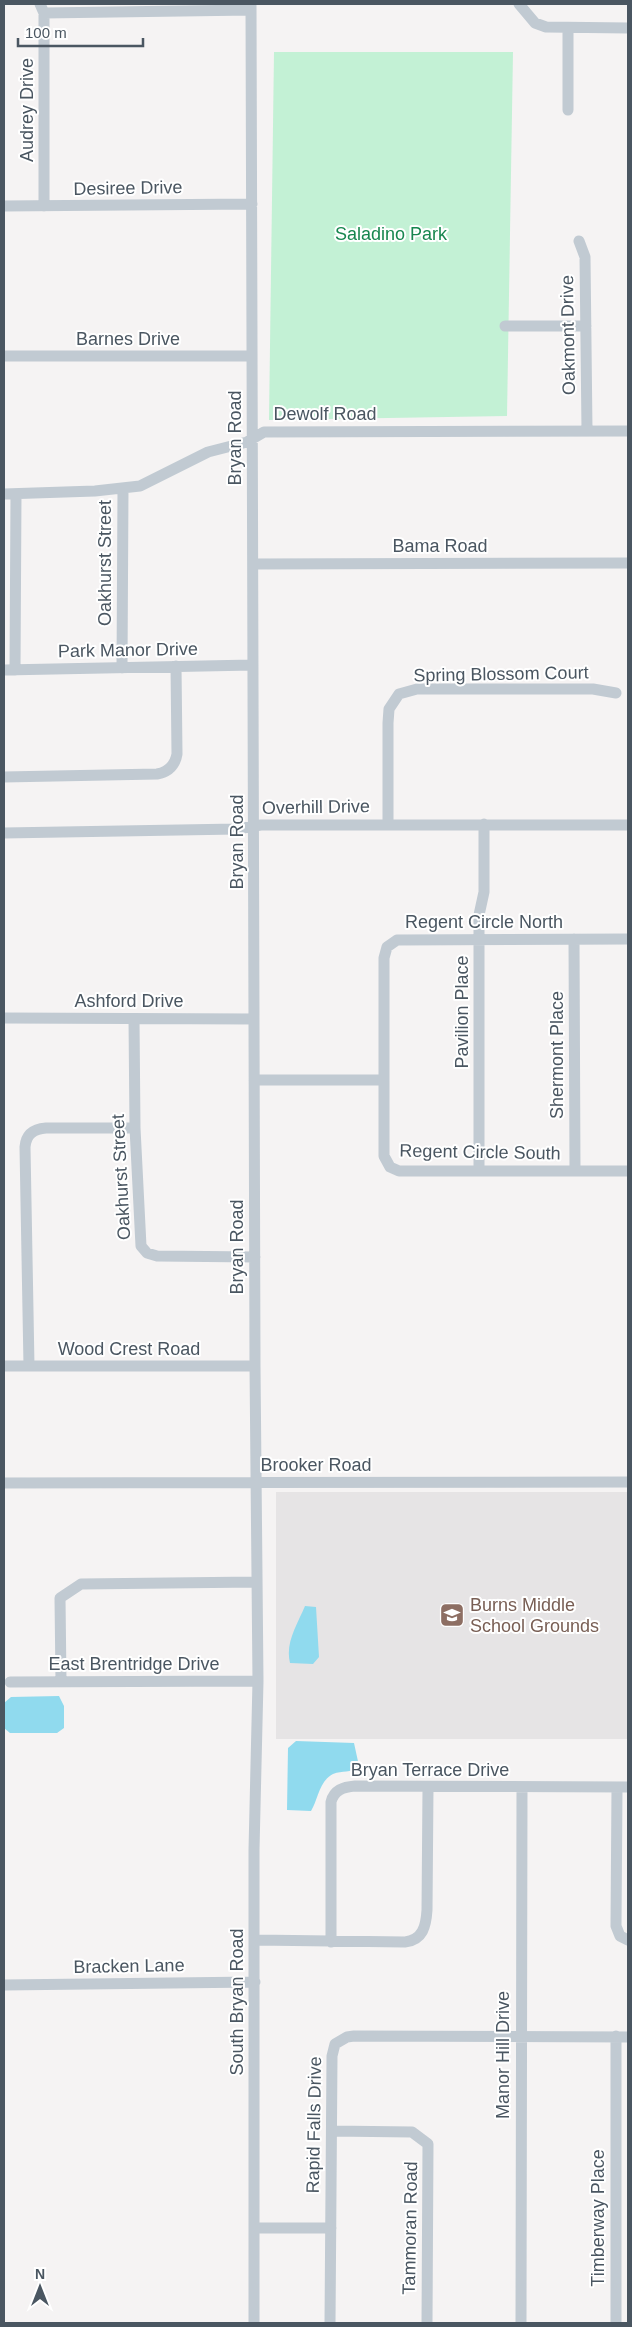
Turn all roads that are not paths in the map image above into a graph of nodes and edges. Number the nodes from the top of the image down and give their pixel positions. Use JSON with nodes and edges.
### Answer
{"nodes":[{"id":1,"x":519,"y":4,"type":"edge"},
{"id":2,"x":251,"y":7,"type":"edge"},
{"id":3,"x":42,"y":8,"type":"edge"},
{"id":4,"x":628,"y":28,"type":"edge"},
{"id":5,"x":568,"y":29,"type":"junction"},
{"id":6,"x":568,"y":110,"type":"dead end"},
{"id":7,"x":252,"y":204,"type":"junction"},
{"id":8,"x":4,"y":206,"type":"edge"},
{"id":9,"x":44,"y":206,"type":"junction"},
{"id":10,"x":579,"y":241,"type":"dead end"},
{"id":11,"x":505,"y":326,"type":"dead end"},
{"id":12,"x":586,"y":326,"type":"junction"},
{"id":13,"x":4,"y":356,"type":"edge"},
{"id":14,"x":252,"y":356,"type":"junction"},
{"id":15,"x":587,"y":430,"type":"junction"},
{"id":16,"x":628,"y":430,"type":"edge"},
{"id":17,"x":253,"y":439,"type":"junction"},
{"id":18,"x":123,"y":489,"type":"junction"},
{"id":19,"x":4,"y":494,"type":"edge"},
{"id":20,"x":16,"y":494,"type":"junction"},
{"id":21,"x":628,"y":563,"type":"edge"},
{"id":22,"x":253,"y":564,"type":"junction"},
{"id":23,"x":253,"y":665,"type":"junction"},
{"id":24,"x":176,"y":666,"type":"junction"},
{"id":25,"x":122,"y":668,"type":"junction"},
{"id":26,"x":10,"y":670,"type":"edge"},
{"id":27,"x":616,"y":692,"type":"dead end"},
{"id":28,"x":4,"y":777,"type":"edge"},
{"id":29,"x":388,"y":824,"type":"junction"},
{"id":30,"x":484,"y":824,"type":"junction"},
{"id":31,"x":628,"y":825,"type":"edge"},
{"id":32,"x":254,"y":826,"type":"junction"},
{"id":33,"x":4,"y":833,"type":"edge"},
{"id":34,"x":628,"y":939,"type":"edge"},
{"id":35,"x":479,"y":940,"type":"junction"},
{"id":36,"x":574,"y":940,"type":"junction"},
{"id":37,"x":4,"y":1018,"type":"edge"},
{"id":38,"x":134,"y":1018,"type":"junction"},
{"id":39,"x":254,"y":1018,"type":"junction"},
{"id":40,"x":254,"y":1080,"type":"junction"},
{"id":41,"x":384,"y":1080,"type":"junction"},
{"id":42,"x":135,"y":1128,"type":"junction"},
{"id":43,"x":479,"y":1171,"type":"junction"},
{"id":44,"x":575,"y":1171,"type":"junction"},
{"id":45,"x":628,"y":1171,"type":"edge"},
{"id":46,"x":255,"y":1257,"type":"junction"},
{"id":47,"x":4,"y":1366,"type":"edge"},
{"id":48,"x":29,"y":1366,"type":"junction"},
{"id":49,"x":255,"y":1366,"type":"junction"},
{"id":50,"x":255,"y":1482,"type":"junction"},
{"id":51,"x":628,"y":1482,"type":"edge"},
{"id":52,"x":4,"y":1483,"type":"edge"},
{"id":53,"x":256,"y":1582,"type":"junction"},
{"id":54,"x":60,"y":1681,"type":"junction"},
{"id":55,"x":258,"y":1681,"type":"junction"},
{"id":56,"x":10,"y":1682,"type":"dead end"},
{"id":57,"x":522,"y":1787,"type":"junction"},
{"id":58,"x":622,"y":1787,"type":"edge"},
{"id":59,"x":428,"y":1788,"type":"junction"},
{"id":60,"x":256,"y":1940,"type":"junction"},
{"id":61,"x":628,"y":1940,"type":"edge"},
{"id":62,"x":331,"y":1942,"type":"junction"},
{"id":63,"x":255,"y":1982,"type":"junction"},
{"id":64,"x":4,"y":1985,"type":"edge"},
{"id":65,"x":616,"y":2036,"type":"junction"},
{"id":66,"x":520,"y":2037,"type":"junction"},
{"id":67,"x":628,"y":2037,"type":"edge"},
{"id":68,"x":332,"y":2131,"type":"junction"},
{"id":69,"x":254,"y":2228,"type":"junction"},
{"id":70,"x":330,"y":2228,"type":"junction"},
{"id":71,"x":254,"y":2323,"type":"edge"},
{"id":72,"x":330,"y":2323,"type":"edge"},
{"id":73,"x":427,"y":2323,"type":"edge"},
{"id":74,"x":521,"y":2323,"type":"edge"},
{"id":75,"x":616,"y":2323,"type":"edge"}],
"edges":[{"from":1,"to":5,"type":"street"},
{"from":2,"to":3,"type":"street"},
{"from":2,"to":7,"type":"street","name":"Bryan Road"},
{"from":3,"to":9,"type":"street","name":"Audrey Drive"},
{"from":4,"to":5,"type":"street"},
{"from":5,"to":6,"type":"street"},
{"from":7,"to":9,"type":"street","name":"Desiree Drive"},
{"from":7,"to":14,"type":"street","name":"Bryan Road"},
{"from":8,"to":9,"type":"street","name":"Desiree Drive"},
{"from":10,"to":12,"type":"street","name":"Oakmont Drive"},
{"from":11,"to":12,"type":"street"},
{"from":12,"to":15,"type":"street","name":"Oakmont Drive"},
{"from":13,"to":14,"type":"street","name":"Barnes Drive"},
{"from":14,"to":17,"type":"street","name":"Bryan Road"},
{"from":15,"to":16,"type":"street","name":"Dewolf Road"},
{"from":15,"to":17,"type":"street","name":"Dewolf Road"},
{"from":17,"to":18,"type":"street","name":"Dewolf Road"},
{"from":17,"to":22,"type":"street","name":"Bryan Road"},
{"from":18,"to":20,"type":"street","name":"Dewolf Road"},
{"from":18,"to":25,"type":"street","name":"Oakhurst Street"},
{"from":19,"to":20,"type":"street","name":"Dewolf Road"},
{"from":20,"to":26,"type":"street"},
{"from":21,"to":22,"type":"street","name":"Bama Road"},
{"from":22,"to":23,"type":"street","name":"Bryan Road"},
{"from":23,"to":24,"type":"street","name":"Park Manor Drive"},
{"from":23,"to":32,"type":"street","name":"Bryan Road"},
{"from":24,"to":25,"type":"street","name":"Park Manor Drive"},
{"from":24,"to":28,"type":"street"},
{"from":25,"to":26,"type":"street","name":"Park Manor Drive"},
{"from":27,"to":29,"type":"street","name":"Spring Blossom Court"},
{"from":29,"to":30,"type":"street","name":"Overhill Drive"},
{"from":29,"to":32,"type":"street","name":"Overhill Drive"},
{"from":30,"to":31,"type":"street","name":"Overhill Drive"},
{"from":30,"to":35,"type":"street","name":"Pavilion Place"},
{"from":32,"to":33,"type":"street","name":"Overhill Drive"},
{"from":32,"to":39,"type":"street","name":"Bryan Road"},
{"from":34,"to":36,"type":"street","name":"Regent Circle North"},
{"from":35,"to":36,"type":"street","name":"Regent Circle North"},
{"from":35,"to":41,"type":"street","name":"Regent Circle North"},
{"from":35,"to":43,"type":"street","name":"Pavilion Place"},
{"from":36,"to":44,"type":"street","name":"Shermont Place"},
{"from":37,"to":38,"type":"street","name":"Ashford Drive"},
{"from":38,"to":39,"type":"street","name":"Ashford Drive"},
{"from":38,"to":42,"type":"street","name":"Oakhurst Street"},
{"from":39,"to":40,"type":"street","name":"Bryan Road"},
{"from":40,"to":41,"type":"street"},
{"from":40,"to":46,"type":"street","name":"Bryan Road"},
{"from":41,"to":43,"type":"street","name":"Regent Circle South"},
{"from":42,"to":46,"type":"street","name":"Oakhurst Street"},
{"from":42,"to":48,"type":"street"},
{"from":43,"to":44,"type":"street","name":"Regent Circle South"},
{"from":44,"to":45,"type":"street","name":"Regent Circle South"},
{"from":46,"to":49,"type":"street","name":"Bryan Road"},
{"from":47,"to":48,"type":"street","name":"Wood Crest Road"},
{"from":48,"to":49,"type":"street","name":"Wood Crest Road"},
{"from":49,"to":50,"type":"street","name":"Bryan Road"},
{"from":50,"to":51,"type":"street","name":"Brooker Road"},
{"from":50,"to":52,"type":"street","name":"Brooker Road"},
{"from":50,"to":53,"type":"street","name":"Bryan Road"},
{"from":53,"to":54,"type":"street"},
{"from":53,"to":55,"type":"street","name":"Bryan Road"},
{"from":54,"to":55,"type":"street","name":"East Brentridge Drive"},
{"from":54,"to":56,"type":"street","name":"East Brentridge Drive"},
{"from":55,"to":60,"type":"street","name":"South Bryan Road"},
{"from":57,"to":58,"type":"street","name":"Bryan Terrace Drive"},
{"from":57,"to":59,"type":"street","name":"Bryan Terrace Drive"},
{"from":57,"to":66,"type":"street","name":"Manor Hill Drive"},
{"from":58,"to":61,"type":"street","name":"Bryan Terrace Drive"},
{"from":59,"to":62,"type":"street"},
{"from":59,"to":62,"type":"street","name":"Bryan Terrace Drive"},
{"from":60,"to":62,"type":"street"},
{"from":60,"to":63,"type":"street","name":"South Bryan Road"},
{"from":63,"to":64,"type":"street","name":"Bracken Lane"},
{"from":63,"to":69,"type":"street","name":"South Bryan Road"},
{"from":65,"to":66,"type":"street","name":"Rapid Falls Drive"},
{"from":65,"to":67,"type":"street","name":"Rapid Falls Drive"},
{"from":65,"to":75,"type":"street","name":"Timberway Place"},
{"from":66,"to":68,"type":"street","name":"Rapid Falls Drive"},
{"from":66,"to":74,"type":"street","name":"Manor Hill Drive"},
{"from":68,"to":70,"type":"street","name":"Rapid Falls Drive"},
{"from":68,"to":73,"type":"street","name":"Tammoran Road"},
{"from":69,"to":70,"type":"street"},
{"from":69,"to":71,"type":"street","name":"South Bryan Road"},
{"from":70,"to":72,"type":"street","name":"Rapid Falls Drive"}]}
